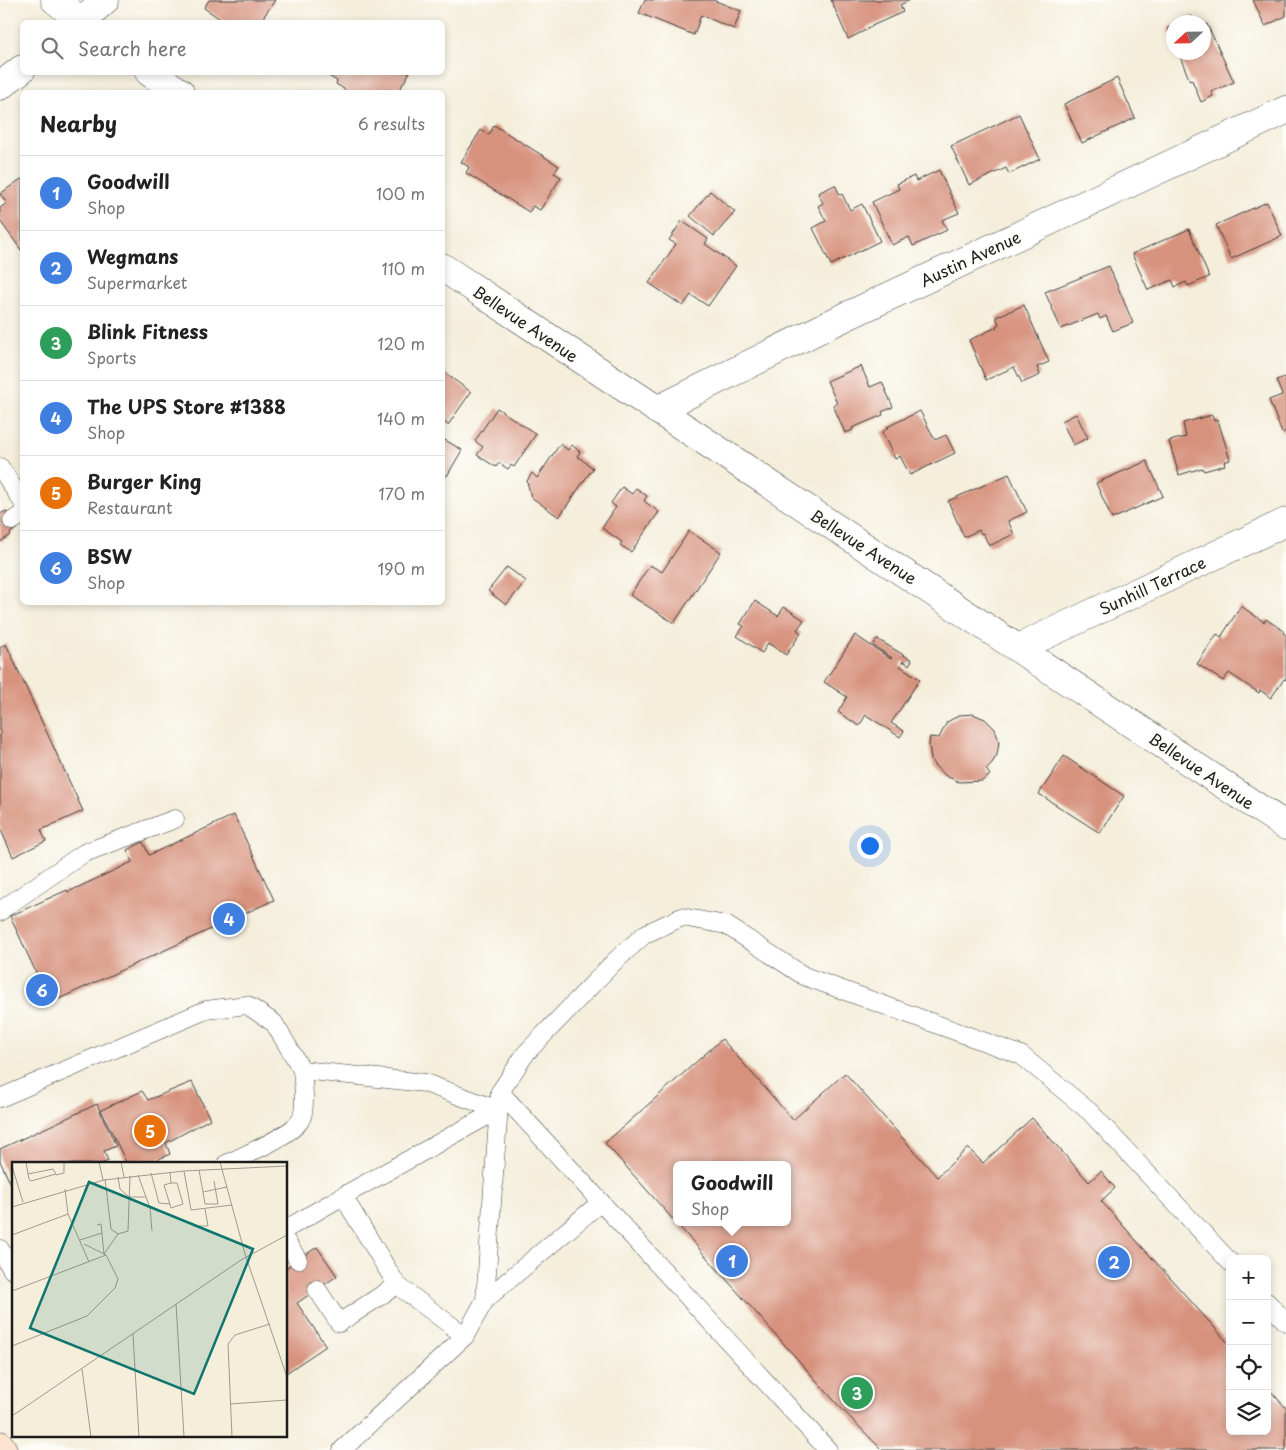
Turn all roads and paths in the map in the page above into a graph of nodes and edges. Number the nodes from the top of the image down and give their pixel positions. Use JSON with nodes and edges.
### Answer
{"nodes":[{"id":1,"x":55,"y":0,"type":"edge"},
{"id":2,"x":106,"y":0,"type":"edge"},
{"id":3,"x":79,"y":20,"type":"edge"},
{"id":4,"x":83,"y":20,"type":"edge"},
{"id":5,"x":20,"y":71,"type":"edge"},
{"id":6,"x":154,"y":75,"type":"edge"},
{"id":7,"x":0,"y":86,"type":"edge"},
{"id":8,"x":177,"y":90,"type":"edge"},
{"id":9,"x":1286,"y":110,"type":"edge"},
{"id":10,"x":445,"y":269,"type":"edge"},
{"id":11,"x":657,"y":410,"type":"junction"},
{"id":12,"x":0,"y":466,"type":"edge"},
{"id":13,"x":20,"y":498,"type":"edge"},
{"id":14,"x":1286,"y":522,"type":"edge"},
{"id":15,"x":1018,"y":648,"type":"junction"},
{"id":16,"x":174,"y":819,"type":"dead end"},
{"id":17,"x":1286,"y":826,"type":"edge"},
{"id":18,"x":0,"y":912,"type":"edge"},
{"id":19,"x":302,"y":1070,"type":"junction"},
{"id":20,"x":500,"y":1092,"type":"junction"},
{"id":21,"x":0,"y":1098,"type":"edge"},
{"id":22,"x":498,"y":1110,"type":"junction"},
{"id":23,"x":230,"y":1162,"type":"edge"},
{"id":24,"x":343,"y":1196,"type":"junction"},
{"id":25,"x":600,"y":1202,"type":"junction"},
{"id":26,"x":288,"y":1228,"type":"edge"},
{"id":27,"x":288,"y":1244,"type":"edge"},
{"id":28,"x":0,"y":1249,"type":"edge"},
{"id":29,"x":1226,"y":1258,"type":"edge"},
{"id":30,"x":298,"y":1260,"type":"dead end"},
{"id":31,"x":8,"y":1272,"type":"edge"},
{"id":32,"x":397,"y":1285,"type":"junction"},
{"id":33,"x":317,"y":1289,"type":"dead end"},
{"id":34,"x":484,"y":1300,"type":"junction"},
{"id":35,"x":1271,"y":1306,"type":"edge"},
{"id":36,"x":1286,"y":1322,"type":"edge"},
{"id":37,"x":465,"y":1336,"type":"junction"},
{"id":38,"x":0,"y":1445,"type":"edge"},
{"id":39,"x":3,"y":1450,"type":"edge"},
{"id":40,"x":342,"y":1450,"type":"edge"},
{"id":41,"x":828,"y":1450,"type":"edge"}],
"edges":[{"from":1,"to":3,"type":"street"},
{"from":2,"to":4,"type":"street"},
{"from":5,"to":7,"type":"street"},
{"from":6,"to":8,"type":"street"},
{"from":9,"to":11,"type":"street","name":"Austin Avenue"},
{"from":10,"to":11,"type":"street","name":"Bellevue Avenue"},
{"from":11,"to":15,"type":"street","name":"Bellevue Avenue"},
{"from":12,"to":13,"type":"lane"},
{"from":14,"to":15,"type":"street","name":"Sunhill Terrace"},
{"from":15,"to":17,"type":"street","name":"Bellevue Avenue"},
{"from":16,"to":18,"type":"lane"},
{"from":19,"to":21,"type":"lane"},
{"from":19,"to":22,"type":"lane"},
{"from":19,"to":23,"type":"lane"},
{"from":20,"to":22,"type":"lane"},
{"from":20,"to":25,"type":"lane"},
{"from":20,"to":29,"type":"lane"},
{"from":22,"to":24,"type":"lane"},
{"from":22,"to":34,"type":"lane"},
{"from":24,"to":26,"type":"lane"},
{"from":24,"to":32,"type":"lane"},
{"from":25,"to":34,"type":"lane"},
{"from":25,"to":41,"type":"lane"},
{"from":27,"to":30,"type":"lane"},
{"from":28,"to":31,"type":"lane"},
{"from":32,"to":33,"type":"lane"},
{"from":32,"to":37,"type":"lane"},
{"from":34,"to":37,"type":"lane"},
{"from":35,"to":36,"type":"lane"},
{"from":37,"to":40,"type":"lane"},
{"from":38,"to":39,"type":"main road"}]}
